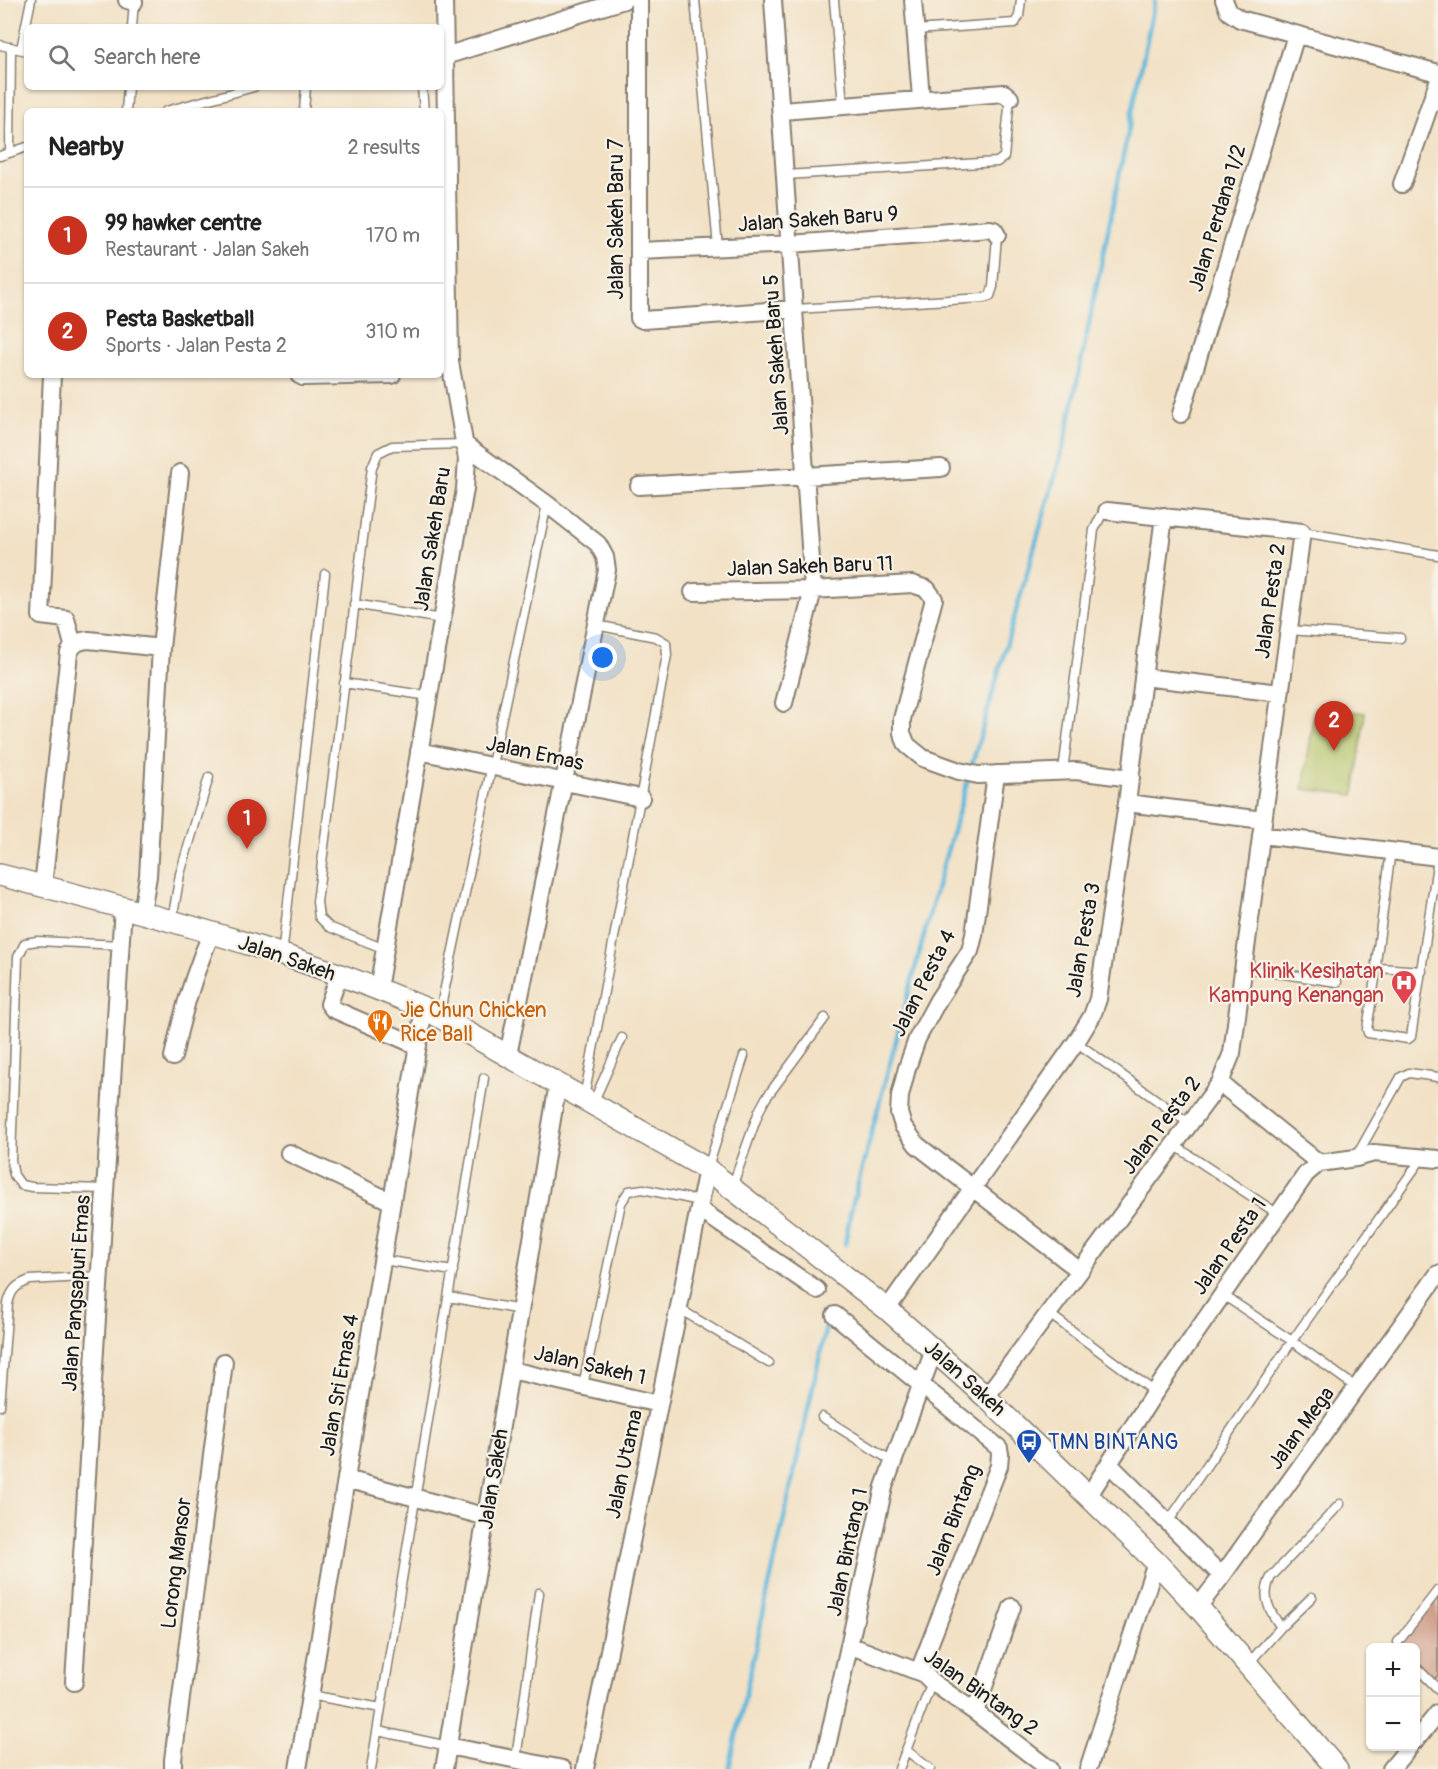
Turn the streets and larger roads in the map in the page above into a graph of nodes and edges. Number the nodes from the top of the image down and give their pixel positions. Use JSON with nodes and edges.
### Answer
{"nodes":[{"id":1,"x":444,"y":0,"type":"edge"},
{"id":2,"x":624,"y":0,"type":"edge"},
{"id":3,"x":639,"y":0,"type":"edge"},
{"id":4,"x":773,"y":0,"type":"edge"},
{"id":5,"x":913,"y":0,"type":"edge"},
{"id":6,"x":1224,"y":0,"type":"edge"},
{"id":7,"x":443,"y":24,"type":"edge"},
{"id":8,"x":1296,"y":34,"type":"junction"},
{"id":9,"x":444,"y":44,"type":"edge"},
{"id":10,"x":445,"y":56,"type":"junction"},
{"id":11,"x":1438,"y":74,"type":"edge"},
{"id":12,"x":1438,"y":82,"type":"edge"},
{"id":13,"x":921,"y":98,"type":"junction"},
{"id":14,"x":1010,"y":98,"type":"road end"},
{"id":15,"x":782,"y":111,"type":"junction"},
{"id":16,"x":444,"y":125,"type":"edge"},
{"id":17,"x":1402,"y":184,"type":"dead end"},
{"id":18,"x":997,"y":235,"type":"road end"},
{"id":19,"x":791,"y":244,"type":"junction"},
{"id":20,"x":639,"y":251,"type":"junction"},
{"id":21,"x":795,"y":309,"type":"junction"},
{"id":22,"x":446,"y":372,"type":"edge"},
{"id":23,"x":52,"y":378,"type":"edge"},
{"id":24,"x":1181,"y":414,"type":"dead end"},
{"id":25,"x":464,"y":444,"type":"junction"},
{"id":26,"x":941,"y":468,"type":"dead end"},
{"id":27,"x":180,"y":473,"type":"dead end"},
{"id":28,"x":807,"y":476,"type":"junction"},
{"id":29,"x":639,"y":486,"type":"dead end"},
{"id":30,"x":1107,"y":511,"type":"road end"},
{"id":31,"x":1164,"y":516,"type":"junction"},
{"id":32,"x":813,"y":590,"type":"junction"},
{"id":33,"x":693,"y":592,"type":"dead end"},
{"id":34,"x":73,"y":645,"type":"junction"},
{"id":35,"x":161,"y":648,"type":"junction"},
{"id":36,"x":1143,"y":677,"type":"junction"},
{"id":37,"x":1280,"y":693,"type":"junction"},
{"id":38,"x":784,"y":703,"type":"dead end"},
{"id":39,"x":419,"y":751,"type":"junction"},
{"id":40,"x":996,"y":774,"type":"junction"},
{"id":41,"x":1131,"y":778,"type":"junction"},
{"id":42,"x":563,"y":782,"type":"junction"},
{"id":43,"x":641,"y":798,"type":"road end"},
{"id":44,"x":1127,"y":803,"type":"junction"},
{"id":45,"x":1262,"y":827,"type":"junction"},
{"id":46,"x":1438,"y":857,"type":"edge"},
{"id":47,"x":0,"y":875,"type":"edge"},
{"id":48,"x":43,"y":886,"type":"junction"},
{"id":49,"x":132,"y":909,"type":"junction"},
{"id":50,"x":212,"y":932,"type":"junction"},
{"id":51,"x":339,"y":975,"type":"junction"},
{"id":52,"x":378,"y":988,"type":"junction"},
{"id":53,"x":432,"y":1013,"type":"junction"},
{"id":54,"x":418,"y":1046,"type":"junction"},
{"id":55,"x":508,"y":1055,"type":"junction"},
{"id":56,"x":173,"y":1057,"type":"dead end"},
{"id":57,"x":558,"y":1083,"type":"junction"},
{"id":58,"x":1220,"y":1083,"type":"junction"},
{"id":59,"x":290,"y":1153,"type":"dead end"},
{"id":60,"x":1430,"y":1159,"type":"edge"},
{"id":61,"x":1319,"y":1163,"type":"junction"},
{"id":62,"x":707,"y":1169,"type":"junction"},
{"id":63,"x":973,"y":1187,"type":"junction"},
{"id":64,"x":392,"y":1202,"type":"junction"},
{"id":65,"x":700,"y":1205,"type":"junction"},
{"id":66,"x":1080,"y":1271,"type":"junction"},
{"id":67,"x":1438,"y":1274,"type":"edge"},
{"id":68,"x":817,"y":1290,"type":"dead end"},
{"id":69,"x":887,"y":1309,"type":"junction"},
{"id":70,"x":835,"y":1315,"type":"dead end"},
{"id":71,"x":934,"y":1350,"type":"junction"},
{"id":72,"x":225,"y":1362,"type":"dead end"},
{"id":73,"x":511,"y":1370,"type":"junction"},
{"id":74,"x":921,"y":1384,"type":"junction"},
{"id":75,"x":986,"y":1397,"type":"junction"},
{"id":76,"x":659,"y":1404,"type":"junction"},
{"id":77,"x":1109,"y":1464,"type":"junction"},
{"id":78,"x":346,"y":1479,"type":"junction"},
{"id":79,"x":1089,"y":1495,"type":"junction"},
{"id":80,"x":487,"y":1517,"type":"junction"},
{"id":81,"x":1156,"y":1562,"type":"junction"},
{"id":82,"x":1222,"y":1576,"type":"junction"},
{"id":83,"x":1012,"y":1607,"type":"dead end"},
{"id":84,"x":1198,"y":1607,"type":"junction"},
{"id":85,"x":849,"y":1646,"type":"junction"},
{"id":86,"x":919,"y":1671,"type":"junction"},
{"id":87,"x":74,"y":1682,"type":"dead end"},
{"id":88,"x":975,"y":1712,"type":"junction"},
{"id":89,"x":1438,"y":1713,"type":"edge"},
{"id":90,"x":1420,"y":1735,"type":"edge"},
{"id":91,"x":448,"y":1746,"type":"junction"},
{"id":92,"x":1406,"y":1751,"type":"edge"},
{"id":93,"x":508,"y":1762,"type":"edge"},
{"id":94,"x":173,"y":1769,"type":"edge"},
{"id":95,"x":298,"y":1769,"type":"edge"},
{"id":96,"x":444,"y":1769,"type":"edge"},
{"id":97,"x":563,"y":1769,"type":"edge"},
{"id":98,"x":585,"y":1769,"type":"edge"},
{"id":99,"x":822,"y":1769,"type":"edge"},
{"id":100,"x":1049,"y":1769,"type":"edge"},
{"id":101,"x":1088,"y":1769,"type":"edge"},
{"id":102,"x":1337,"y":1769,"type":"edge"},
{"id":103,"x":1391,"y":1769,"type":"edge"}],
"edges":[{"from":1,"to":7,"type":"street","name":"Jalan Sakeh Baru"},
{"from":2,"to":10,"type":"street"},
{"from":3,"to":20,"type":"street","name":"Jalan Sakeh Baru 7"},
{"from":4,"to":15,"type":"street","name":"Jalan Sakeh Baru 5"},
{"from":5,"to":13,"type":"street"},
{"from":6,"to":8,"type":"street"},
{"from":8,"to":11,"type":"street"},
{"from":8,"to":24,"type":"street","name":"Jalan Perdana 1/2"},
{"from":9,"to":10,"type":"street","name":"Jalan Sakeh Baru"},
{"from":10,"to":16,"type":"street","name":"Jalan Sakeh Baru"},
{"from":12,"to":17,"type":"street"},
{"from":13,"to":14,"type":"street"},
{"from":13,"to":15,"type":"street"},
{"from":15,"to":19,"type":"street","name":"Jalan Sakeh Baru 5"},
{"from":16,"to":22,"type":"street","name":"Jalan Sakeh Baru"},
{"from":18,"to":19,"type":"street","name":"Jalan Sakeh Baru 9"},
{"from":19,"to":20,"type":"street","name":"Jalan Sakeh Baru 9"},
{"from":19,"to":21,"type":"street","name":"Jalan Sakeh Baru 5"},
{"from":20,"to":21,"type":"street","name":"Jalan Sakeh Baru 7"},
{"from":21,"to":28,"type":"street","name":"Jalan Sakeh Baru 5"},
{"from":22,"to":25,"type":"street","name":"Jalan Sakeh Baru"},
{"from":23,"to":34,"type":"street"},
{"from":25,"to":39,"type":"street","name":"Jalan Sakeh Baru"},
{"from":25,"to":42,"type":"street"},
{"from":26,"to":28,"type":"street"},
{"from":27,"to":35,"type":"street","name":"Jalan Pangsapuri Emas"},
{"from":28,"to":29,"type":"street"},
{"from":28,"to":32,"type":"street","name":"Jalan Sakeh Baru 5"},
{"from":30,"to":31,"type":"street","name":"Jalan Pesta 2"},
{"from":31,"to":36,"type":"street","name":"Jalan Pesta 3"},
{"from":31,"to":37,"type":"street","name":"Jalan Pesta 2"},
{"from":32,"to":33,"type":"street","name":"Jalan Sakeh Baru 11"},
{"from":32,"to":38,"type":"street","name":"Jalan Sakeh Baru 5"},
{"from":32,"to":40,"type":"street","name":"Jalan Sakeh Baru 11"},
{"from":34,"to":35,"type":"street"},
{"from":34,"to":48,"type":"street"},
{"from":35,"to":49,"type":"street","name":"Jalan Pangsapuri Emas"},
{"from":36,"to":37,"type":"street"},
{"from":36,"to":41,"type":"street","name":"Jalan Pesta 3"},
{"from":37,"to":45,"type":"street","name":"Jalan Pesta 2"},
{"from":39,"to":42,"type":"street","name":"Jalan Emas"},
{"from":39,"to":52,"type":"street","name":"Jalan Sakeh Baru"},
{"from":40,"to":41,"type":"street"},
{"from":40,"to":63,"type":"street","name":"Jalan Pesta 4"},
{"from":41,"to":44,"type":"street","name":"Jalan Pesta 3"},
{"from":42,"to":43,"type":"street","name":"Jalan Emas"},
{"from":42,"to":55,"type":"street"},
{"from":44,"to":45,"type":"street"},
{"from":44,"to":63,"type":"street","name":"Jalan Pesta 3"},
{"from":45,"to":46,"type":"street"},
{"from":45,"to":58,"type":"street","name":"Jalan Pesta 2"},
{"from":47,"to":48,"type":"street","name":"Jalan Sakeh"},
{"from":48,"to":49,"type":"street","name":"Jalan Sakeh"},
{"from":49,"to":50,"type":"street","name":"Jalan Sakeh"},
{"from":49,"to":87,"type":"street","name":"Jalan Pangsapuri Emas"},
{"from":50,"to":51,"type":"street","name":"Jalan Sakeh"},
{"from":50,"to":56,"type":"street"},
{"from":51,"to":52,"type":"street","name":"Jalan Sakeh"},
{"from":51,"to":54,"type":"street"},
{"from":52,"to":53,"type":"street","name":"Jalan Sakeh"},
{"from":53,"to":54,"type":"street","name":"Jalan Sri Emas 4"},
{"from":53,"to":55,"type":"street","name":"Jalan Sakeh"},
{"from":54,"to":64,"type":"street","name":"Jalan Sri Emas 4"},
{"from":55,"to":57,"type":"street","name":"Jalan Sakeh"},
{"from":57,"to":62,"type":"street","name":"Jalan Sakeh"},
{"from":57,"to":73,"type":"street","name":"Jalan Sakeh"},
{"from":58,"to":61,"type":"street"},
{"from":58,"to":66,"type":"street","name":"Jalan Pesta 2"},
{"from":59,"to":64,"type":"street"},
{"from":60,"to":61,"type":"street"},
{"from":61,"to":77,"type":"street","name":"Jalan Pesta 1"},
{"from":62,"to":65,"type":"street","name":"Jalan Utama"},
{"from":62,"to":69,"type":"street","name":"Jalan Sakeh"},
{"from":63,"to":66,"type":"street","name":"Jalan Pesta 4"},
{"from":63,"to":69,"type":"street","name":"Jalan Pesta 3"},
{"from":64,"to":78,"type":"street","name":"Jalan Sri Emas 4"},
{"from":65,"to":68,"type":"street"},
{"from":65,"to":76,"type":"street","name":"Jalan Utama"},
{"from":66,"to":75,"type":"street","name":"Jalan Pesta 2"},
{"from":67,"to":82,"type":"street","name":"Jalan Mega"},
{"from":69,"to":71,"type":"street","name":"Jalan Sakeh"},
{"from":70,"to":74,"type":"street","name":"Jalan Bintang"},
{"from":71,"to":74,"type":"street","name":"Jalan Bintang 1"},
{"from":71,"to":75,"type":"street","name":"Jalan Sakeh"},
{"from":72,"to":94,"type":"street","name":"Lorong Mansor"},
{"from":73,"to":76,"type":"street","name":"Jalan Sakeh 1"},
{"from":73,"to":80,"type":"street","name":"Jalan Sakeh"},
{"from":74,"to":85,"type":"street","name":"Jalan Bintang 1"},
{"from":74,"to":86,"type":"street","name":"Jalan Bintang"},
{"from":75,"to":79,"type":"street","name":"Jalan Sakeh"},
{"from":76,"to":98,"type":"street","name":"Jalan Utama"},
{"from":77,"to":79,"type":"street","name":"Jalan Pesta 1"},
{"from":77,"to":82,"type":"street"},
{"from":78,"to":80,"type":"street"},
{"from":78,"to":95,"type":"street","name":"Jalan Sri Emas 4"},
{"from":79,"to":81,"type":"street","name":"Jalan Sakeh"},
{"from":80,"to":91,"type":"street","name":"Jalan Sakeh"},
{"from":81,"to":84,"type":"street","name":"Jalan Sakeh"},
{"from":81,"to":101,"type":"street"},
{"from":82,"to":84,"type":"street","name":"Jalan Mega"},
{"from":83,"to":88,"type":"street"},
{"from":84,"to":102,"type":"street","name":"Jalan Sakeh"},
{"from":85,"to":86,"type":"street","name":"Jalan Bintang 2"},
{"from":85,"to":99,"type":"street","name":"Jalan Bintang 1"},
{"from":86,"to":88,"type":"street","name":"Jalan Bintang 2"},
{"from":88,"to":100,"type":"street","name":"Jalan Bintang 2"},
{"from":89,"to":90,"type":"street"},
{"from":91,"to":93,"type":"street"},
{"from":91,"to":96,"type":"street","name":"Jalan Sakeh"},
{"from":92,"to":103,"type":"street"},
{"from":93,"to":97,"type":"street"}]}
